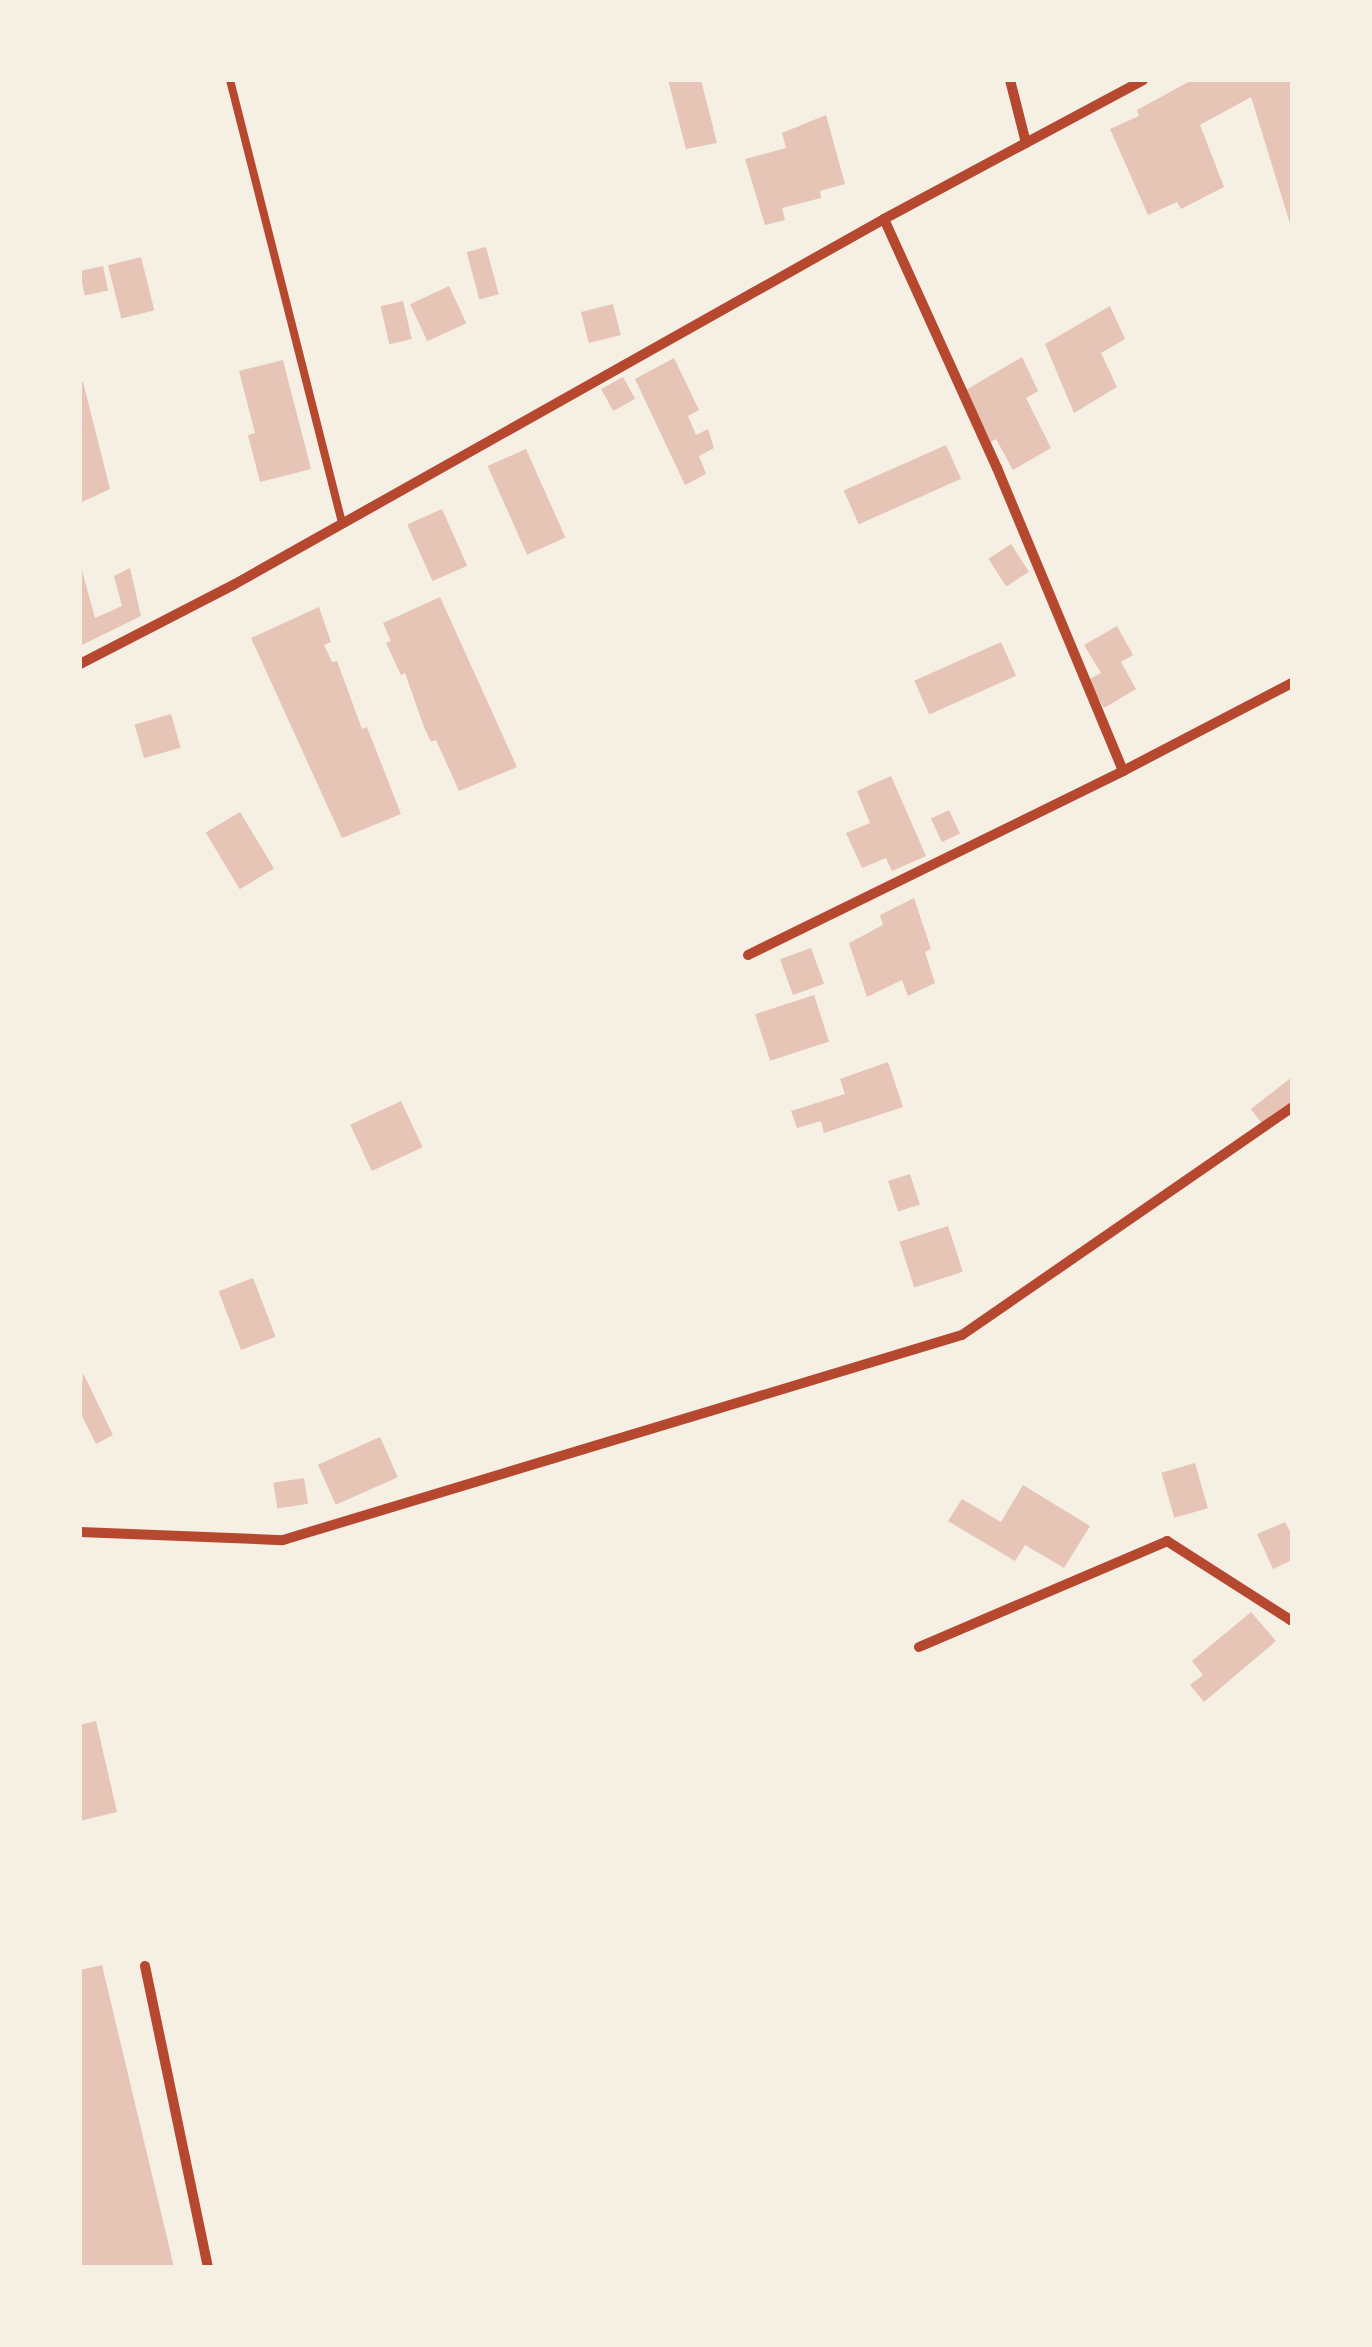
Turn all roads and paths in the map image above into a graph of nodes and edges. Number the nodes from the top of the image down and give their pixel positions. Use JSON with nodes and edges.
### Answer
{"nodes":[{"id":1,"x":230,"y":80,"type":"edge"},
{"id":2,"x":1010,"y":80,"type":"edge"},
{"id":3,"x":1143,"y":80,"type":"edge"},
{"id":4,"x":1026,"y":143,"type":"junction"},
{"id":5,"x":884,"y":219,"type":"junction"},
{"id":6,"x":342,"y":523,"type":"junction"},
{"id":7,"x":80,"y":664,"type":"edge"},
{"id":8,"x":1292,"y":682,"type":"edge"},
{"id":9,"x":1123,"y":772,"type":"junction"},
{"id":10,"x":748,"y":954,"type":"dead end"},
{"id":11,"x":1292,"y":1107,"type":"edge"},
{"id":12,"x":80,"y":1532,"type":"edge"},
{"id":13,"x":1292,"y":1621,"type":"edge"},
{"id":14,"x":918,"y":1647,"type":"dead end"},
{"id":15,"x":145,"y":1966,"type":"dead end"},
{"id":16,"x":208,"y":2267,"type":"edge"}],
"edges":[{"from":1,"to":6,"type":"lane"},
{"from":2,"to":4,"type":"street"},
{"from":3,"to":4,"type":"street"},
{"from":4,"to":5,"type":"street"},
{"from":5,"to":6,"type":"street"},
{"from":5,"to":9,"type":"street"},
{"from":6,"to":7,"type":"street"},
{"from":8,"to":9,"type":"street"},
{"from":9,"to":10,"type":"street"},
{"from":11,"to":12,"type":"street"},
{"from":13,"to":14,"type":"street"},
{"from":15,"to":16,"type":"street"}]}
